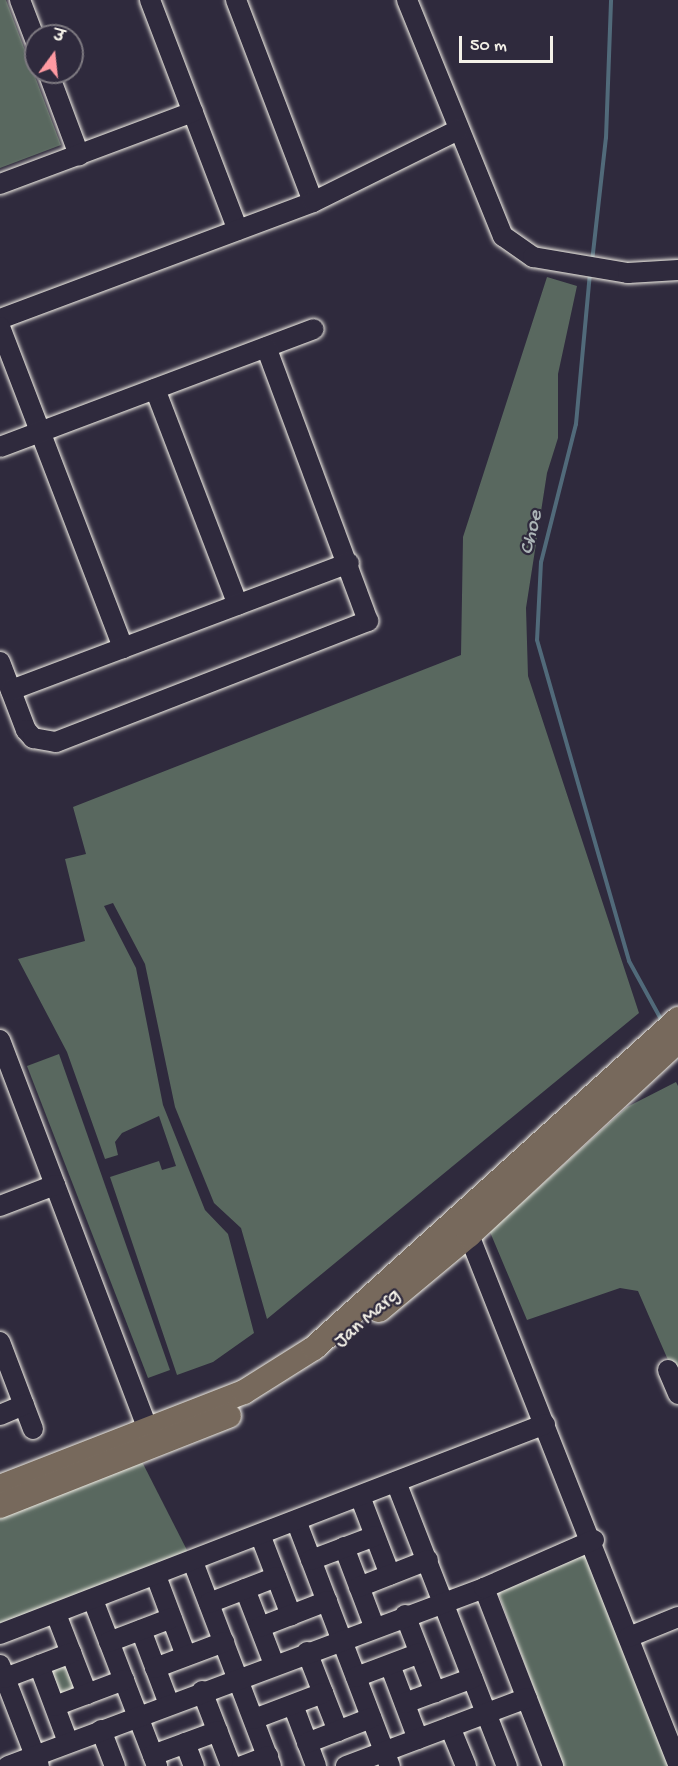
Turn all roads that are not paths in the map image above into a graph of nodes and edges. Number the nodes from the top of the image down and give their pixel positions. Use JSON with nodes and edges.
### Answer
{"nodes":[{"id":1,"x":20,"y":0,"type":"edge"},
{"id":2,"x":150,"y":0,"type":"edge"},
{"id":3,"x":236,"y":0,"type":"edge"},
{"id":4,"x":407,"y":0,"type":"edge"},
{"id":5,"x":29,"y":24,"type":"edge"},
{"id":6,"x":52,"y":84,"type":"edge"},
{"id":7,"x":193,"y":112,"type":"junction"},
{"id":8,"x":458,"y":130,"type":"junction"},
{"id":9,"x":79,"y":155,"type":"junction"},
{"id":10,"x":0,"y":184,"type":"edge"},
{"id":11,"x":313,"y":202,"type":"junction"},
{"id":12,"x":238,"y":230,"type":"junction"},
{"id":13,"x":678,"y":270,"type":"edge"},
{"id":14,"x":0,"y":320,"type":"edge"},
{"id":15,"x":0,"y":327,"type":"edge"},
{"id":16,"x":314,"y":329,"type":"dead end"},
{"id":17,"x":266,"y":347,"type":"junction"},
{"id":18,"x":155,"y":388,"type":"junction"},
{"id":19,"x":40,"y":432,"type":"junction"},
{"id":20,"x":0,"y":447,"type":"edge"},
{"id":21,"x":349,"y":563,"type":"junction"},
{"id":22,"x":238,"y":605,"type":"junction"},
{"id":23,"x":123,"y":648,"type":"junction"},
{"id":24,"x":0,"y":662,"type":"edge"},
{"id":25,"x":11,"y":690,"type":"junction"},
{"id":26,"x":678,"y":1018,"type":"edge"},
{"id":27,"x":0,"y":1040,"type":"edge"},
{"id":28,"x":678,"y":1041,"type":"edge"},
{"id":29,"x":641,"y":1062,"type":"junction"},
{"id":30,"x":55,"y":1185,"type":"junction"},
{"id":31,"x":0,"y":1206,"type":"edge"},
{"id":32,"x":469,"y":1235,"type":"junction"},
{"id":33,"x":0,"y":1342,"type":"edge"},
{"id":34,"x":668,"y":1370,"type":"dead end"},
{"id":35,"x":678,"y":1394,"type":"edge"},
{"id":36,"x":24,"y":1405,"type":"junction"},
{"id":37,"x":0,"y":1415,"type":"edge"},
{"id":38,"x":210,"y":1416,"type":"junction"},
{"id":39,"x":545,"y":1424,"type":"junction"},
{"id":40,"x":33,"y":1429,"type":"dead end"},
{"id":41,"x":152,"y":1439,"type":"junction"},
{"id":42,"x":396,"y":1482,"type":"junction"},
{"id":43,"x":0,"y":1487,"type":"edge"},
{"id":44,"x":361,"y":1499,"type":"junction"},
{"id":45,"x":0,"y":1506,"type":"edge"},
{"id":46,"x":297,"y":1523,"type":"junction"},
{"id":47,"x":375,"y":1536,"type":"junction"},
{"id":48,"x":261,"y":1537,"type":"junction"},
{"id":49,"x":594,"y":1540,"type":"junction"},
{"id":50,"x":344,"y":1547,"type":"junction"},
{"id":51,"x":311,"y":1560,"type":"junction"},
{"id":52,"x":428,"y":1560,"type":"junction"},
{"id":53,"x":193,"y":1562,"type":"junction"},
{"id":54,"x":390,"y":1575,"type":"junction"},
{"id":55,"x":156,"y":1576,"type":"junction"},
{"id":56,"x":276,"y":1577,"type":"junction"},
{"id":57,"x":359,"y":1587,"type":"junction"},
{"id":58,"x":484,"y":1588,"type":"junction"},
{"id":59,"x":245,"y":1589,"type":"junction"},
{"id":60,"x":93,"y":1600,"type":"junction"},
{"id":61,"x":327,"y":1601,"type":"junction"},
{"id":62,"x":443,"y":1602,"type":"junction"},
{"id":63,"x":209,"y":1603,"type":"junction"},
{"id":64,"x":56,"y":1614,"type":"junction"},
{"id":65,"x":291,"y":1615,"type":"junction"},
{"id":66,"x":405,"y":1615,"type":"junction"},
{"id":67,"x":678,"y":1617,"type":"edge"},
{"id":68,"x":172,"y":1618,"type":"junction"},
{"id":69,"x":260,"y":1626,"type":"junction"},
{"id":70,"x":374,"y":1626,"type":"junction"},
{"id":71,"x":141,"y":1630,"type":"junction"},
{"id":72,"x":0,"y":1634,"type":"edge"},
{"id":73,"x":628,"y":1637,"type":"junction"},
{"id":74,"x":341,"y":1639,"type":"junction"},
{"id":75,"x":109,"y":1642,"type":"junction"},
{"id":76,"x":224,"y":1642,"type":"junction"},
{"id":77,"x":307,"y":1652,"type":"junction"},
{"id":78,"x":71,"y":1653,"type":"junction"},
{"id":79,"x":420,"y":1653,"type":"junction"},
{"id":80,"x":186,"y":1656,"type":"junction"},
{"id":81,"x":274,"y":1664,"type":"junction"},
{"id":82,"x":39,"y":1665,"type":"junction"},
{"id":83,"x":390,"y":1665,"type":"junction"},
{"id":84,"x":155,"y":1668,"type":"junction"},
{"id":85,"x":356,"y":1677,"type":"junction"},
{"id":86,"x":238,"y":1678,"type":"junction"},
{"id":87,"x":473,"y":1678,"type":"junction"},
{"id":88,"x":3,"y":1679,"type":"edge"},
{"id":89,"x":124,"y":1680,"type":"junction"},
{"id":90,"x":202,"y":1691,"type":"junction"},
{"id":91,"x":435,"y":1692,"type":"junction"},
{"id":92,"x":323,"y":1693,"type":"junction"},
{"id":93,"x":87,"y":1694,"type":"junction"},
{"id":94,"x":526,"y":1698,"type":"junction"},
{"id":95,"x":405,"y":1703,"type":"junction"},
{"id":96,"x":169,"y":1704,"type":"junction"},
{"id":97,"x":292,"y":1705,"type":"junction"},
{"id":98,"x":55,"y":1706,"type":"junction"},
{"id":99,"x":486,"y":1713,"type":"junction"},
{"id":100,"x":137,"y":1716,"type":"junction"},
{"id":101,"x":254,"y":1719,"type":"junction"},
{"id":102,"x":371,"y":1719,"type":"junction"},
{"id":103,"x":450,"y":1726,"type":"junction"},
{"id":104,"x":101,"y":1730,"type":"junction"},
{"id":105,"x":218,"y":1731,"type":"junction"},
{"id":106,"x":338,"y":1731,"type":"junction"},
{"id":107,"x":418,"y":1739,"type":"junction"},
{"id":108,"x":68,"y":1742,"type":"junction"},
{"id":109,"x":185,"y":1743,"type":"junction"},
{"id":110,"x":307,"y":1743,"type":"junction"},
{"id":111,"x":387,"y":1759,"type":"edge"},
{"id":112,"x":37,"y":1760,"type":"edge"},
{"id":113,"x":155,"y":1761,"type":"edge"},
{"id":114,"x":270,"y":1761,"type":"edge"},
{"id":115,"x":678,"y":1764,"type":"edge"},
{"id":116,"x":349,"y":1765,"type":"edge"},
{"id":117,"x":461,"y":1765,"type":"edge"},
{"id":118,"x":8,"y":1766,"type":"edge"},
{"id":119,"x":115,"y":1766,"type":"edge"},
{"id":120,"x":194,"y":1766,"type":"edge"},
{"id":121,"x":231,"y":1766,"type":"edge"},
{"id":122,"x":242,"y":1766,"type":"edge"},
{"id":123,"x":316,"y":1766,"type":"edge"},
{"id":124,"x":507,"y":1766,"type":"edge"},
{"id":125,"x":553,"y":1766,"type":"edge"}],
"edges":[{"from":1,"to":5,"type":"street"},
{"from":2,"to":7,"type":"street"},
{"from":3,"to":11,"type":"street"},
{"from":4,"to":8,"type":"street"},
{"from":6,"to":9,"type":"street"},
{"from":7,"to":9,"type":"street"},
{"from":7,"to":12,"type":"street"},
{"from":8,"to":11,"type":"street"},
{"from":8,"to":13,"type":"street"},
{"from":9,"to":10,"type":"street"},
{"from":11,"to":12,"type":"street"},
{"from":12,"to":14,"type":"street"},
{"from":15,"to":19,"type":"street"},
{"from":16,"to":17,"type":"street"},
{"from":17,"to":18,"type":"street"},
{"from":17,"to":21,"type":"street"},
{"from":18,"to":19,"type":"street"},
{"from":18,"to":22,"type":"street"},
{"from":19,"to":20,"type":"street"},
{"from":19,"to":23,"type":"street"},
{"from":21,"to":22,"type":"street"},
{"from":21,"to":25,"type":"street"},
{"from":22,"to":23,"type":"street"},
{"from":23,"to":25,"type":"street"},
{"from":24,"to":25,"type":"street"},
{"from":26,"to":29,"type":"main road","name":"Jan Marg"},
{"from":27,"to":30,"type":"street"},
{"from":28,"to":29,"type":"main road","name":"Jan Marg"},
{"from":29,"to":32,"type":"main road","name":"Jan Marg"},
{"from":29,"to":38,"type":"main road","name":"Jan Marg"},
{"from":30,"to":31,"type":"street"},
{"from":30,"to":41,"type":"street"},
{"from":32,"to":38,"type":"main road","name":"Jan Marg"},
{"from":32,"to":39,"type":"street"},
{"from":33,"to":36,"type":"street"},
{"from":34,"to":35,"type":"street"},
{"from":36,"to":37,"type":"street"},
{"from":36,"to":40,"type":"street"},
{"from":38,"to":41,"type":"main road","name":"Jan Marg"},
{"from":38,"to":41,"type":"main road","name":"Jan Marg"},
{"from":39,"to":42,"type":"street"},
{"from":39,"to":49,"type":"street"},
{"from":41,"to":43,"type":"main road"},
{"from":41,"to":45,"type":"main road","name":"Jan Marg"},
{"from":42,"to":44,"type":"street"},
{"from":42,"to":52,"type":"street"},
{"from":44,"to":46,"type":"street"},
{"from":44,"to":47,"type":"street"},
{"from":46,"to":48,"type":"street"},
{"from":46,"to":51,"type":"street"},
{"from":47,"to":50,"type":"street"},
{"from":47,"to":54,"type":"street"},
{"from":48,"to":53,"type":"street"},
{"from":48,"to":56,"type":"street"},
{"from":49,"to":58,"type":"street"},
{"from":49,"to":73,"type":"street"},
{"from":50,"to":51,"type":"street"},
{"from":50,"to":57,"type":"street"},
{"from":51,"to":61,"type":"street"},
{"from":52,"to":54,"type":"street"},
{"from":52,"to":62,"type":"street"},
{"from":53,"to":55,"type":"street"},
{"from":53,"to":63,"type":"street"},
{"from":54,"to":57,"type":"street"},
{"from":55,"to":60,"type":"street"},
{"from":55,"to":68,"type":"street"},
{"from":56,"to":59,"type":"street"},
{"from":56,"to":65,"type":"street"},
{"from":57,"to":70,"type":"street"},
{"from":58,"to":62,"type":"street"},
{"from":58,"to":94,"type":"street"},
{"from":59,"to":63,"type":"street"},
{"from":59,"to":69,"type":"street"},
{"from":60,"to":64,"type":"street"},
{"from":60,"to":75,"type":"street"},
{"from":61,"to":65,"type":"street"},
{"from":61,"to":74,"type":"street"},
{"from":62,"to":66,"type":"street"},
{"from":62,"to":87,"type":"street"},
{"from":63,"to":76,"type":"street"},
{"from":64,"to":72,"type":"street"},
{"from":64,"to":78,"type":"street"},
{"from":65,"to":69,"type":"street"},
{"from":66,"to":70,"type":"street"},
{"from":66,"to":79,"type":"street"},
{"from":67,"to":73,"type":"street"},
{"from":68,"to":71,"type":"street"},
{"from":68,"to":80,"type":"street"},
{"from":69,"to":81,"type":"street"},
{"from":70,"to":74,"type":"street"},
{"from":71,"to":75,"type":"street"},
{"from":71,"to":84,"type":"street"},
{"from":73,"to":115,"type":"street"},
{"from":74,"to":77,"type":"street"},
{"from":74,"to":85,"type":"street"},
{"from":75,"to":89,"type":"street"},
{"from":76,"to":80,"type":"street"},
{"from":76,"to":86,"type":"street"},
{"from":77,"to":81,"type":"street"},
{"from":77,"to":92,"type":"street"},
{"from":78,"to":82,"type":"street"},
{"from":78,"to":93,"type":"street"},
{"from":79,"to":83,"type":"street"},
{"from":79,"to":91,"type":"street"},
{"from":80,"to":84,"type":"street"},
{"from":81,"to":86,"type":"street"},
{"from":82,"to":88,"type":"street"},
{"from":82,"to":98,"type":"street"},
{"from":83,"to":85,"type":"street"},
{"from":83,"to":95,"type":"street"},
{"from":84,"to":96,"type":"street"},
{"from":85,"to":102,"type":"street"},
{"from":86,"to":90,"type":"street"},
{"from":86,"to":101,"type":"street"},
{"from":87,"to":91,"type":"street"},
{"from":87,"to":99,"type":"street"},
{"from":88,"to":112,"type":"street"},
{"from":89,"to":93,"type":"street"},
{"from":89,"to":100,"type":"street"},
{"from":90,"to":96,"type":"street"},
{"from":90,"to":105,"type":"street"},
{"from":91,"to":95,"type":"street"},
{"from":92,"to":97,"type":"street"},
{"from":92,"to":106,"type":"street"},
{"from":93,"to":98,"type":"street"},
{"from":94,"to":99,"type":"street"},
{"from":94,"to":125,"type":"street"},
{"from":95,"to":107,"type":"street"},
{"from":96,"to":100,"type":"street"},
{"from":97,"to":101,"type":"street"},
{"from":97,"to":110,"type":"street"},
{"from":98,"to":108,"type":"street"},
{"from":99,"to":103,"type":"street"},
{"from":99,"to":124,"type":"street"},
{"from":100,"to":104,"type":"street"},
{"from":100,"to":113,"type":"street"},
{"from":101,"to":114,"type":"street"},
{"from":102,"to":106,"type":"street"},
{"from":102,"to":111,"type":"street"},
{"from":103,"to":107,"type":"street"},
{"from":103,"to":117,"type":"street"},
{"from":104,"to":108,"type":"street"},
{"from":104,"to":119,"type":"street"},
{"from":105,"to":109,"type":"street"},
{"from":105,"to":121,"type":"street"},
{"from":106,"to":110,"type":"street"},
{"from":107,"to":111,"type":"street"},
{"from":108,"to":112,"type":"street"},
{"from":109,"to":113,"type":"street"},
{"from":109,"to":120,"type":"street"},
{"from":110,"to":123,"type":"street"},
{"from":111,"to":116,"type":"street"},
{"from":112,"to":118,"type":"street"},
{"from":114,"to":122,"type":"street"}]}
